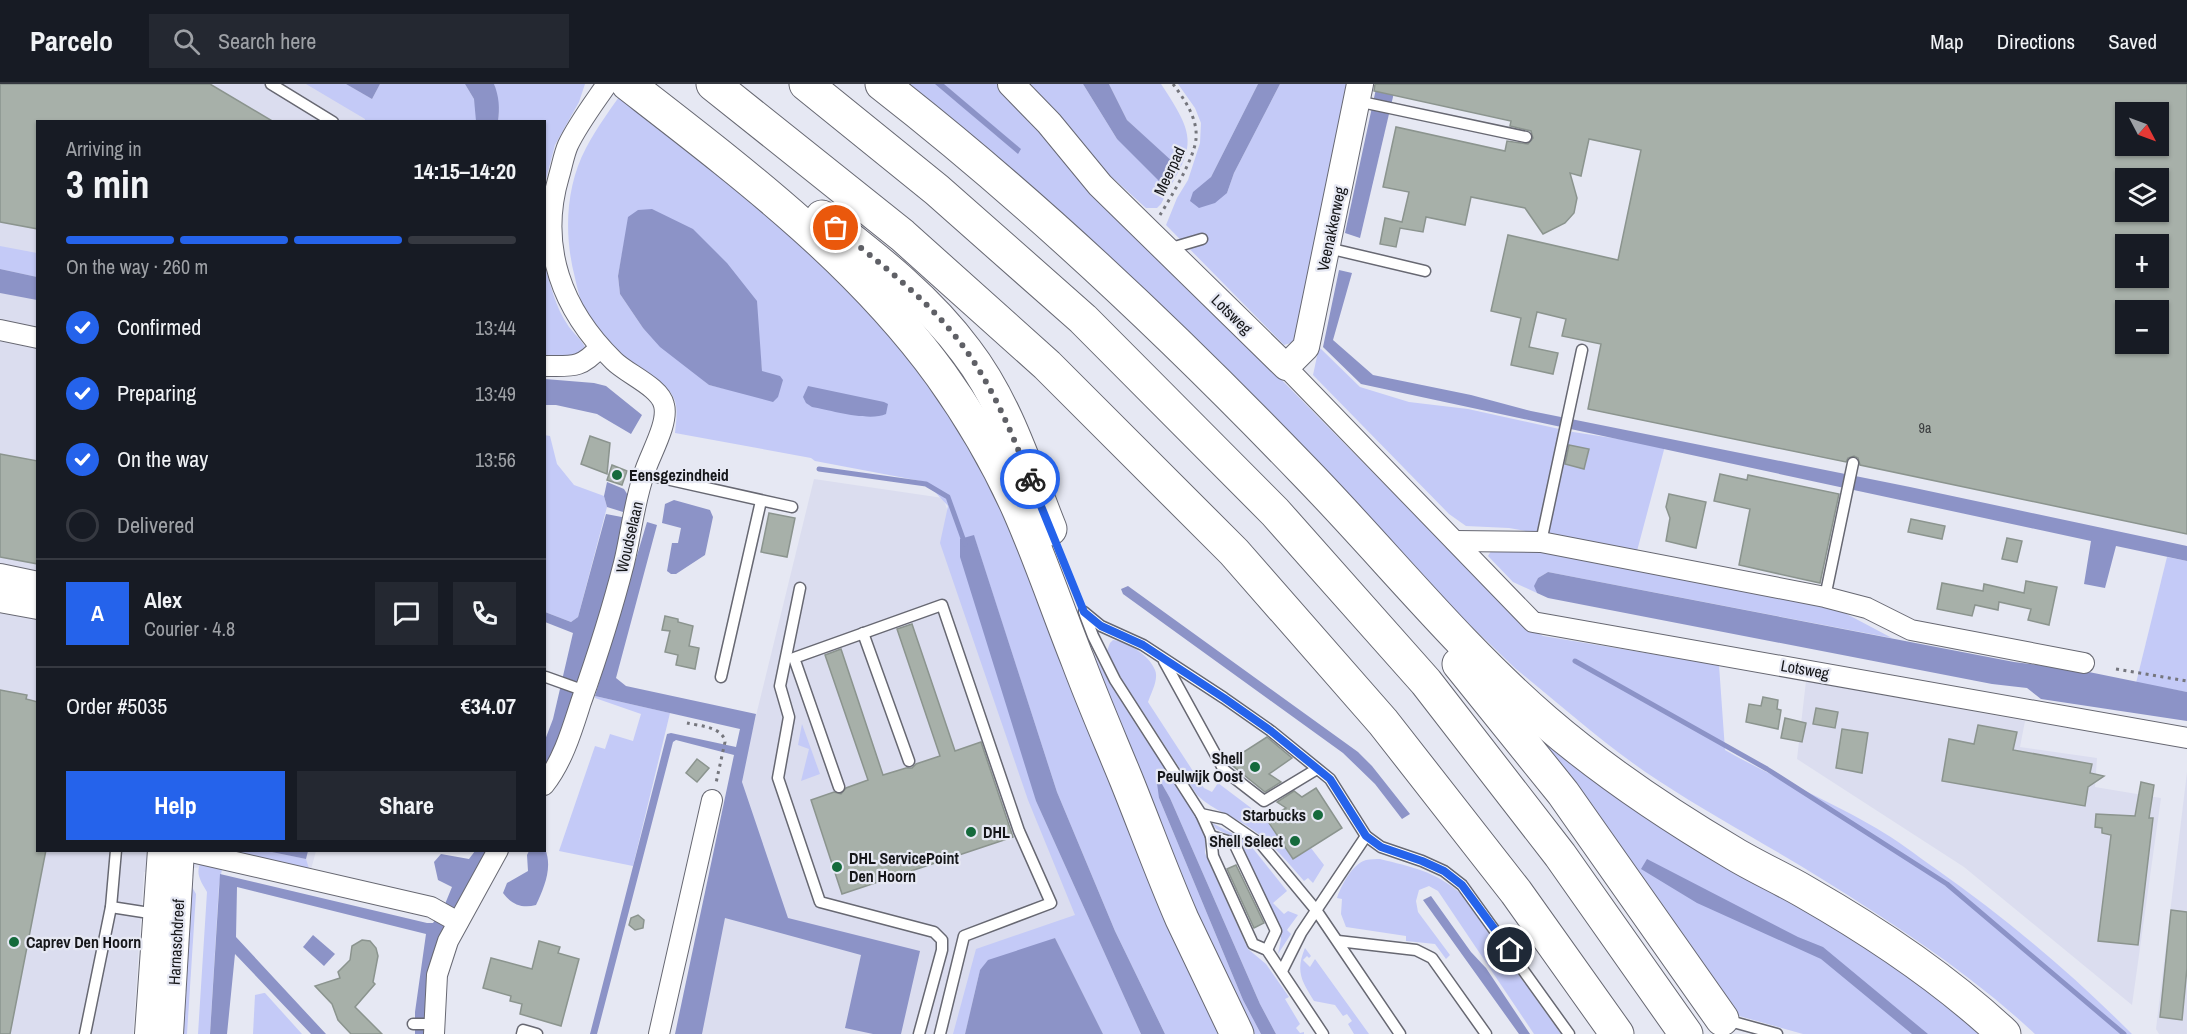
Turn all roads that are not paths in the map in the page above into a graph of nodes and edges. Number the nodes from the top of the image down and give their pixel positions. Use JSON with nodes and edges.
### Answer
{"nodes":[{"id":1,"x":271,"y":84,"type":"edge"},
{"id":2,"x":607,"y":84,"type":"edge"},
{"id":3,"x":630,"y":84,"type":"edge"},
{"id":4,"x":713,"y":84,"type":"edge"},
{"id":5,"x":806,"y":84,"type":"edge"},
{"id":6,"x":882,"y":84,"type":"edge"},
{"id":7,"x":1011,"y":84,"type":"edge"},
{"id":8,"x":1360,"y":96,"type":"edge"},
{"id":9,"x":330,"y":120,"type":"edge"},
{"id":10,"x":1526,"y":137,"type":"dead end"},
{"id":11,"x":1202,"y":239,"type":"dead end"},
{"id":12,"x":1157,"y":242,"type":"junction"},
{"id":13,"x":1328,"y":248,"type":"junction"},
{"id":14,"x":1425,"y":271,"type":"dead end"},
{"id":15,"x":0,"y":330,"type":"edge"},
{"id":16,"x":36,"y":338,"type":"edge"},
{"id":17,"x":600,"y":347,"type":"junction"},
{"id":18,"x":1582,"y":350,"type":"dead end"},
{"id":19,"x":546,"y":366,"type":"edge"},
{"id":20,"x":1286,"y":367,"type":"junction"},
{"id":21,"x":1853,"y":464,"type":"dead end"},
{"id":22,"x":1304,"y":471,"type":"junction"},
{"id":23,"x":644,"y":474,"type":"junction"},
{"id":24,"x":761,"y":501,"type":"junction"},
{"id":25,"x":792,"y":507,"type":"dead end"},
{"id":26,"x":1455,"y":542,"type":"junction"},
{"id":27,"x":1541,"y":542,"type":"junction"},
{"id":28,"x":0,"y":577,"type":"edge"},
{"id":29,"x":36,"y":585,"type":"edge"},
{"id":30,"x":800,"y":588,"type":"dead end"},
{"id":31,"x":1825,"y":597,"type":"junction"},
{"id":32,"x":0,"y":599,"type":"edge"},
{"id":33,"x":36,"y":606,"type":"edge"},
{"id":34,"x":1084,"y":612,"type":"junction"},
{"id":35,"x":863,"y":633,"type":"junction"},
{"id":36,"x":1162,"y":659,"type":"junction"},
{"id":37,"x":2084,"y":663,"type":"dead end"},
{"id":38,"x":546,"y":677,"type":"edge"},
{"id":39,"x":721,"y":677,"type":"dead end"},
{"id":40,"x":580,"y":690,"type":"junction"},
{"id":41,"x":2187,"y":738,"type":"edge"},
{"id":42,"x":909,"y":761,"type":"dead end"},
{"id":43,"x":1317,"y":769,"type":"junction"},
{"id":44,"x":548,"y":773,"type":"edge"},
{"id":45,"x":839,"y":787,"type":"dead end"},
{"id":46,"x":712,"y":800,"type":"road end"},
{"id":47,"x":1202,"y":814,"type":"junction"},
{"id":48,"x":1211,"y":836,"type":"junction"},
{"id":49,"x":1366,"y":836,"type":"junction"},
{"id":50,"x":116,"y":852,"type":"edge"},
{"id":51,"x":161,"y":852,"type":"edge"},
{"id":52,"x":189,"y":852,"type":"edge"},
{"id":53,"x":497,"y":852,"type":"edge"},
{"id":54,"x":111,"y":908,"type":"junction"},
{"id":55,"x":1316,"y":910,"type":"junction"},
{"id":56,"x":166,"y":914,"type":"junction"},
{"id":57,"x":455,"y":920,"type":"junction"},
{"id":58,"x":1338,"y":941,"type":"junction"},
{"id":59,"x":942,"y":950,"type":"junction"},
{"id":60,"x":1267,"y":950,"type":"junction"},
{"id":61,"x":959,"y":954,"type":"junction"},
{"id":62,"x":1282,"y":971,"type":"junction"},
{"id":63,"x":413,"y":1024,"type":"dead end"},
{"id":64,"x":1727,"y":1026,"type":"edge"},
{"id":65,"x":433,"y":1027,"type":"edge"},
{"id":66,"x":85,"y":1034,"type":"edge"},
{"id":67,"x":148,"y":1034,"type":"edge"},
{"id":68,"x":170,"y":1034,"type":"edge"},
{"id":69,"x":522,"y":1034,"type":"edge"},
{"id":70,"x":537,"y":1034,"type":"edge"},
{"id":71,"x":659,"y":1034,"type":"edge"},
{"id":72,"x":919,"y":1034,"type":"edge"},
{"id":73,"x":940,"y":1034,"type":"edge"},
{"id":74,"x":1237,"y":1034,"type":"edge"},
{"id":75,"x":1323,"y":1034,"type":"edge"},
{"id":76,"x":1400,"y":1034,"type":"edge"},
{"id":77,"x":1486,"y":1034,"type":"edge"},
{"id":78,"x":1569,"y":1034,"type":"edge"},
{"id":79,"x":1617,"y":1034,"type":"edge"},
{"id":80,"x":1686,"y":1034,"type":"edge"},
{"id":81,"x":1777,"y":1034,"type":"edge"},
{"id":82,"x":2004,"y":1034,"type":"edge"}],
"edges":[{"from":1,"to":9,"type":"lane"},
{"from":2,"to":17,"type":"street","name":"Woudselaan"},
{"from":3,"to":34,"type":"highway"},
{"from":3,"to":74,"type":"highway"},
{"from":4,"to":79,"type":"highway"},
{"from":5,"to":80,"type":"highway"},
{"from":6,"to":22,"type":"highway"},
{"from":7,"to":12,"type":"street","name":"Lotsweg"},
{"from":8,"to":10,"type":"lane"},
{"from":8,"to":13,"type":"street","name":"Veenakkerweg"},
{"from":11,"to":12,"type":"lane"},
{"from":12,"to":20,"type":"street","name":"Lotsweg"},
{"from":13,"to":14,"type":"lane"},
{"from":13,"to":20,"type":"street","name":"Veenakkerweg"},
{"from":15,"to":16,"type":"street"},
{"from":17,"to":19,"type":"street"},
{"from":17,"to":23,"type":"street","name":"Woudselaan"},
{"from":18,"to":27,"type":"lane"},
{"from":20,"to":26,"type":"street","name":"Lotsweg"},
{"from":21,"to":31,"type":"lane"},
{"from":22,"to":64,"type":"highway"},
{"from":22,"to":82,"type":"highway"},
{"from":23,"to":24,"type":"lane"},
{"from":23,"to":40,"type":"street","name":"Woudselaan"},
{"from":24,"to":25,"type":"lane"},
{"from":24,"to":39,"type":"lane"},
{"from":26,"to":27,"type":"street"},
{"from":26,"to":41,"type":"street","name":"Lotsweg"},
{"from":27,"to":31,"type":"street"},
{"from":28,"to":29,"type":"street"},
{"from":30,"to":59,"type":"lane"},
{"from":31,"to":37,"type":"street"},
{"from":32,"to":33,"type":"street"},
{"from":34,"to":36,"type":"lane"},
{"from":34,"to":47,"type":"lane"},
{"from":35,"to":42,"type":"lane"},
{"from":35,"to":45,"type":"lane"},
{"from":35,"to":61,"type":"lane"},
{"from":36,"to":43,"type":"lane"},
{"from":36,"to":43,"type":"lane"},
{"from":38,"to":40,"type":"lane"},
{"from":40,"to":44,"type":"street","name":"Woudselaan"},
{"from":43,"to":49,"type":"lane"},
{"from":46,"to":71,"type":"street"},
{"from":47,"to":48,"type":"lane"},
{"from":47,"to":55,"type":"lane"},
{"from":48,"to":60,"type":"lane"},
{"from":48,"to":60,"type":"lane"},
{"from":49,"to":55,"type":"lane"},
{"from":49,"to":78,"type":"lane"},
{"from":50,"to":54,"type":"lane"},
{"from":51,"to":56,"type":"street","name":"Harnaschdreef"},
{"from":52,"to":56,"type":"street","name":"Harnaschdreef"},
{"from":52,"to":57,"type":"street"},
{"from":53,"to":57,"type":"street"},
{"from":54,"to":56,"type":"lane"},
{"from":54,"to":66,"type":"lane"},
{"from":55,"to":58,"type":"lane"},
{"from":55,"to":62,"type":"lane"},
{"from":56,"to":67,"type":"street","name":"Harnaschdreef"},
{"from":56,"to":68,"type":"street","name":"Harnaschdreef"},
{"from":57,"to":65,"type":"street"},
{"from":58,"to":76,"type":"lane"},
{"from":58,"to":77,"type":"lane"},
{"from":59,"to":61,"type":"lane"},
{"from":59,"to":72,"type":"lane"},
{"from":60,"to":62,"type":"lane"},
{"from":61,"to":73,"type":"lane"},
{"from":62,"to":75,"type":"lane"},
{"from":63,"to":65,"type":"lane"},
{"from":64,"to":81,"type":"lane"},
{"from":69,"to":70,"type":"lane"}]}
